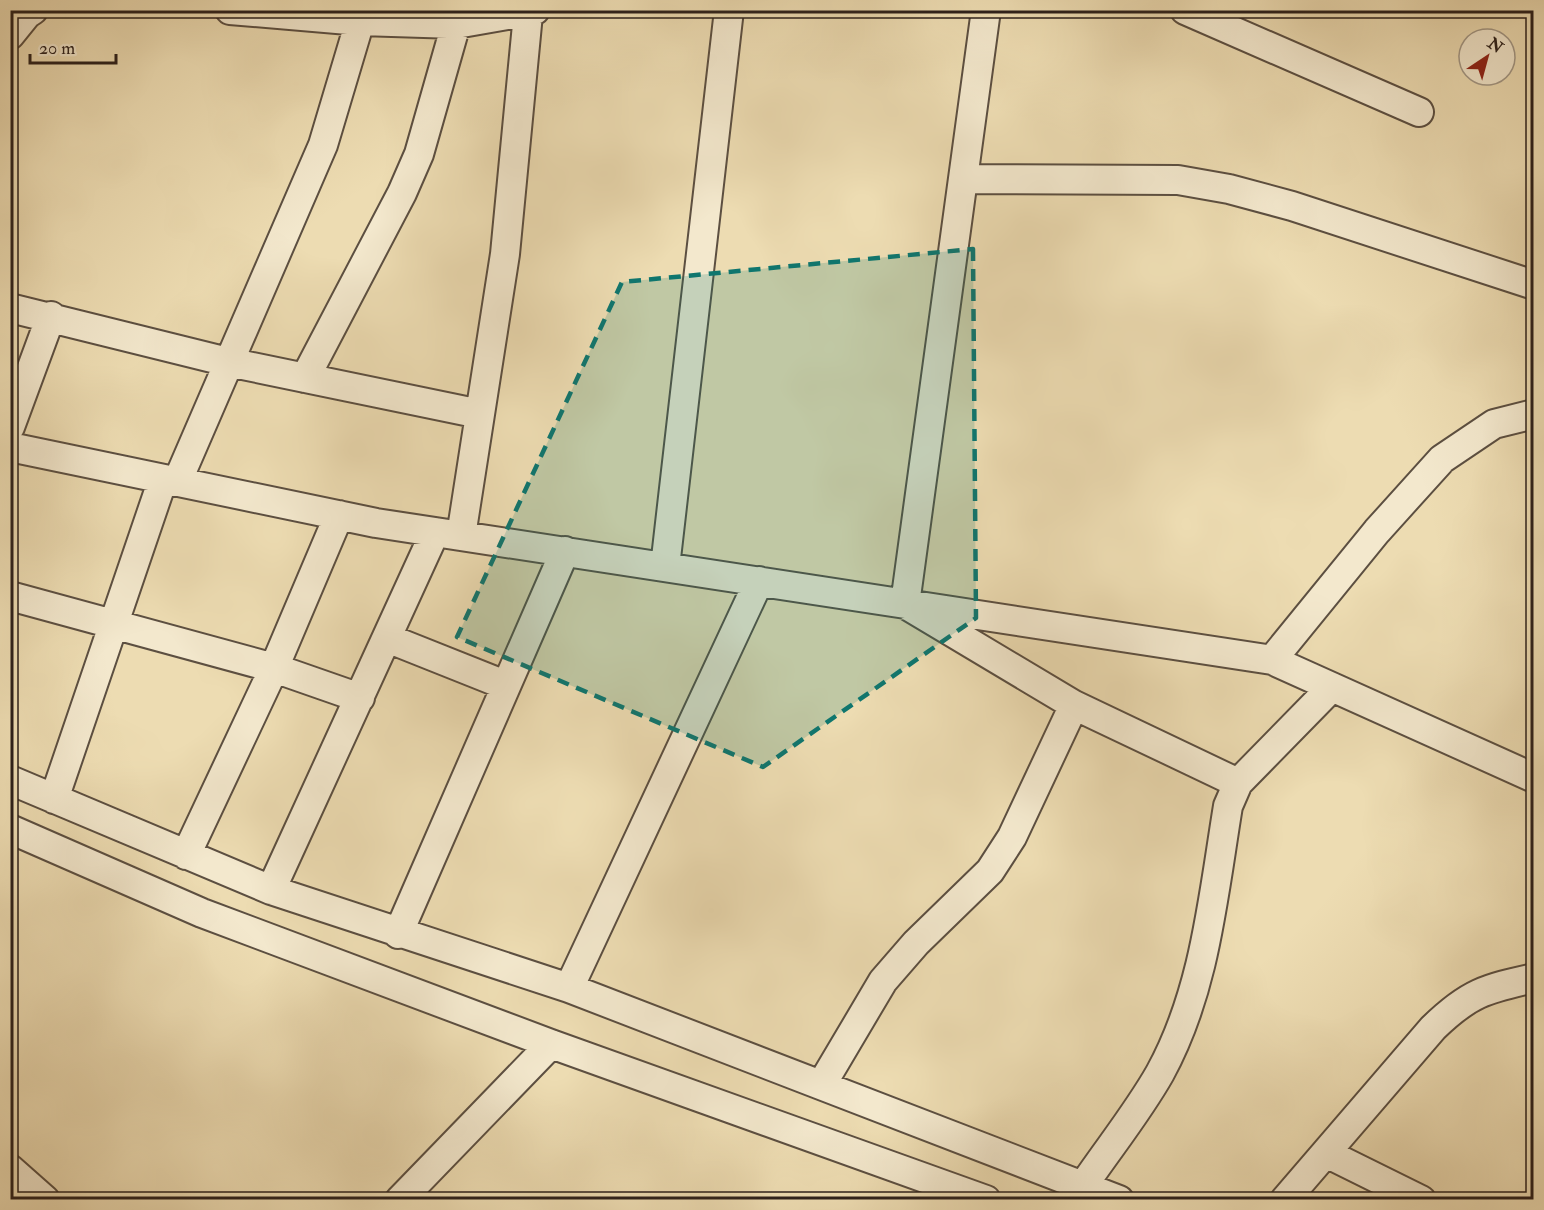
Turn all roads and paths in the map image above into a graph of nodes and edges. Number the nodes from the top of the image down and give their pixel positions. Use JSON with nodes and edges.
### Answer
{"nodes":[{"id":1,"x":33,"y":10,"type":"edge"},
{"id":2,"x":231,"y":10,"type":"edge"},
{"id":3,"x":729,"y":10,"type":"edge"},
{"id":4,"x":986,"y":10,"type":"edge"},
{"id":5,"x":1185,"y":10,"type":"edge"},
{"id":6,"x":531,"y":12,"type":"edge"},
{"id":7,"x":456,"y":17,"type":"edge"},
{"id":8,"x":360,"y":21,"type":"junction"},
{"id":9,"x":10,"y":35,"type":"edge"},
{"id":10,"x":1419,"y":112,"type":"dead end"},
{"id":11,"x":963,"y":179,"type":"junction"},
{"id":12,"x":1533,"y":285,"type":"edge"},
{"id":13,"x":10,"y":308,"type":"edge"},
{"id":14,"x":51,"y":316,"type":"junction"},
{"id":15,"x":228,"y":362,"type":"junction"},
{"id":16,"x":305,"y":378,"type":"junction"},
{"id":17,"x":480,"y":414,"type":"junction"},
{"id":18,"x":1533,"y":414,"type":"edge"},
{"id":19,"x":10,"y":427,"type":"edge"},
{"id":20,"x":10,"y":447,"type":"edge"},
{"id":21,"x":171,"y":480,"type":"junction"},
{"id":22,"x":339,"y":515,"type":"junction"},
{"id":23,"x":448,"y":534,"type":"junction"},
{"id":24,"x":565,"y":552,"type":"junction"},
{"id":25,"x":665,"y":567,"type":"junction"},
{"id":26,"x":759,"y":581,"type":"junction"},
{"id":27,"x":10,"y":596,"type":"edge"},
{"id":28,"x":905,"y":604,"type":"junction"},
{"id":29,"x":116,"y":623,"type":"junction"},
{"id":30,"x":387,"y":638,"type":"junction"},
{"id":31,"x":1272,"y":660,"type":"junction"},
{"id":32,"x":274,"y":668,"type":"junction"},
{"id":33,"x":505,"y":684,"type":"junction"},
{"id":34,"x":1332,"y":687,"type":"junction"},
{"id":35,"x":360,"y":698,"type":"junction"},
{"id":36,"x":1074,"y":705,"type":"junction"},
{"id":37,"x":1533,"y":778,"type":"edge"},
{"id":38,"x":10,"y":780,"type":"edge"},
{"id":39,"x":1238,"y":783,"type":"junction"},
{"id":40,"x":54,"y":799,"type":"junction"},
{"id":41,"x":10,"y":829,"type":"edge"},
{"id":42,"x":186,"y":855,"type":"junction"},
{"id":43,"x":272,"y":890,"type":"junction"},
{"id":44,"x":398,"y":934,"type":"junction"},
{"id":45,"x":1533,"y":978,"type":"edge"},
{"id":46,"x":569,"y":988,"type":"junction"},
{"id":47,"x":551,"y":1044,"type":"junction"},
{"id":48,"x":822,"y":1084,"type":"junction"},
{"id":49,"x":1326,"y":1153,"type":"junction"},
{"id":50,"x":10,"y":1169,"type":"edge"},
{"id":51,"x":1083,"y":1186,"type":"junction"},
{"id":52,"x":45,"y":1200,"type":"edge"},
{"id":53,"x":400,"y":1200,"type":"edge"},
{"id":54,"x":986,"y":1200,"type":"edge"},
{"id":55,"x":1119,"y":1200,"type":"edge"},
{"id":56,"x":1285,"y":1200,"type":"edge"},
{"id":57,"x":1421,"y":1200,"type":"edge"}],
"edges":[{"from":1,"to":9,"type":"street"},
{"from":2,"to":8,"type":"street"},
{"from":3,"to":25,"type":"street"},
{"from":4,"to":11,"type":"street"},
{"from":5,"to":10,"type":"street"},
{"from":6,"to":7,"type":"street"},
{"from":6,"to":17,"type":"street"},
{"from":7,"to":8,"type":"street"},
{"from":7,"to":16,"type":"street"},
{"from":8,"to":15,"type":"street"},
{"from":11,"to":12,"type":"street"},
{"from":11,"to":28,"type":"street"},
{"from":13,"to":14,"type":"street"},
{"from":14,"to":15,"type":"street"},
{"from":14,"to":19,"type":"street"},
{"from":15,"to":16,"type":"street"},
{"from":15,"to":21,"type":"street"},
{"from":16,"to":17,"type":"street"},
{"from":17,"to":23,"type":"street"},
{"from":18,"to":31,"type":"street"},
{"from":20,"to":21,"type":"street"},
{"from":21,"to":22,"type":"street"},
{"from":21,"to":29,"type":"street"},
{"from":22,"to":23,"type":"street"},
{"from":22,"to":32,"type":"street"},
{"from":23,"to":24,"type":"street"},
{"from":23,"to":30,"type":"street"},
{"from":24,"to":25,"type":"street"},
{"from":24,"to":33,"type":"street"},
{"from":25,"to":26,"type":"street"},
{"from":26,"to":28,"type":"street"},
{"from":26,"to":46,"type":"street"},
{"from":27,"to":29,"type":"street"},
{"from":28,"to":31,"type":"street"},
{"from":28,"to":36,"type":"street"},
{"from":29,"to":32,"type":"street"},
{"from":29,"to":40,"type":"street"},
{"from":30,"to":33,"type":"street"},
{"from":30,"to":35,"type":"street"},
{"from":31,"to":34,"type":"street"},
{"from":32,"to":35,"type":"street"},
{"from":32,"to":42,"type":"street"},
{"from":33,"to":44,"type":"street"},
{"from":34,"to":37,"type":"street"},
{"from":34,"to":39,"type":"street"},
{"from":35,"to":43,"type":"street"},
{"from":36,"to":39,"type":"street"},
{"from":36,"to":48,"type":"street"},
{"from":38,"to":40,"type":"street"},
{"from":39,"to":51,"type":"street"},
{"from":40,"to":42,"type":"street"},
{"from":41,"to":47,"type":"street"},
{"from":42,"to":43,"type":"street"},
{"from":43,"to":44,"type":"street"},
{"from":44,"to":46,"type":"street"},
{"from":45,"to":49,"type":"street"},
{"from":46,"to":48,"type":"street"},
{"from":47,"to":53,"type":"street"},
{"from":47,"to":54,"type":"street"},
{"from":48,"to":51,"type":"street"},
{"from":49,"to":56,"type":"street"},
{"from":49,"to":57,"type":"street"},
{"from":50,"to":52,"type":"street"},
{"from":51,"to":55,"type":"street"}]}
